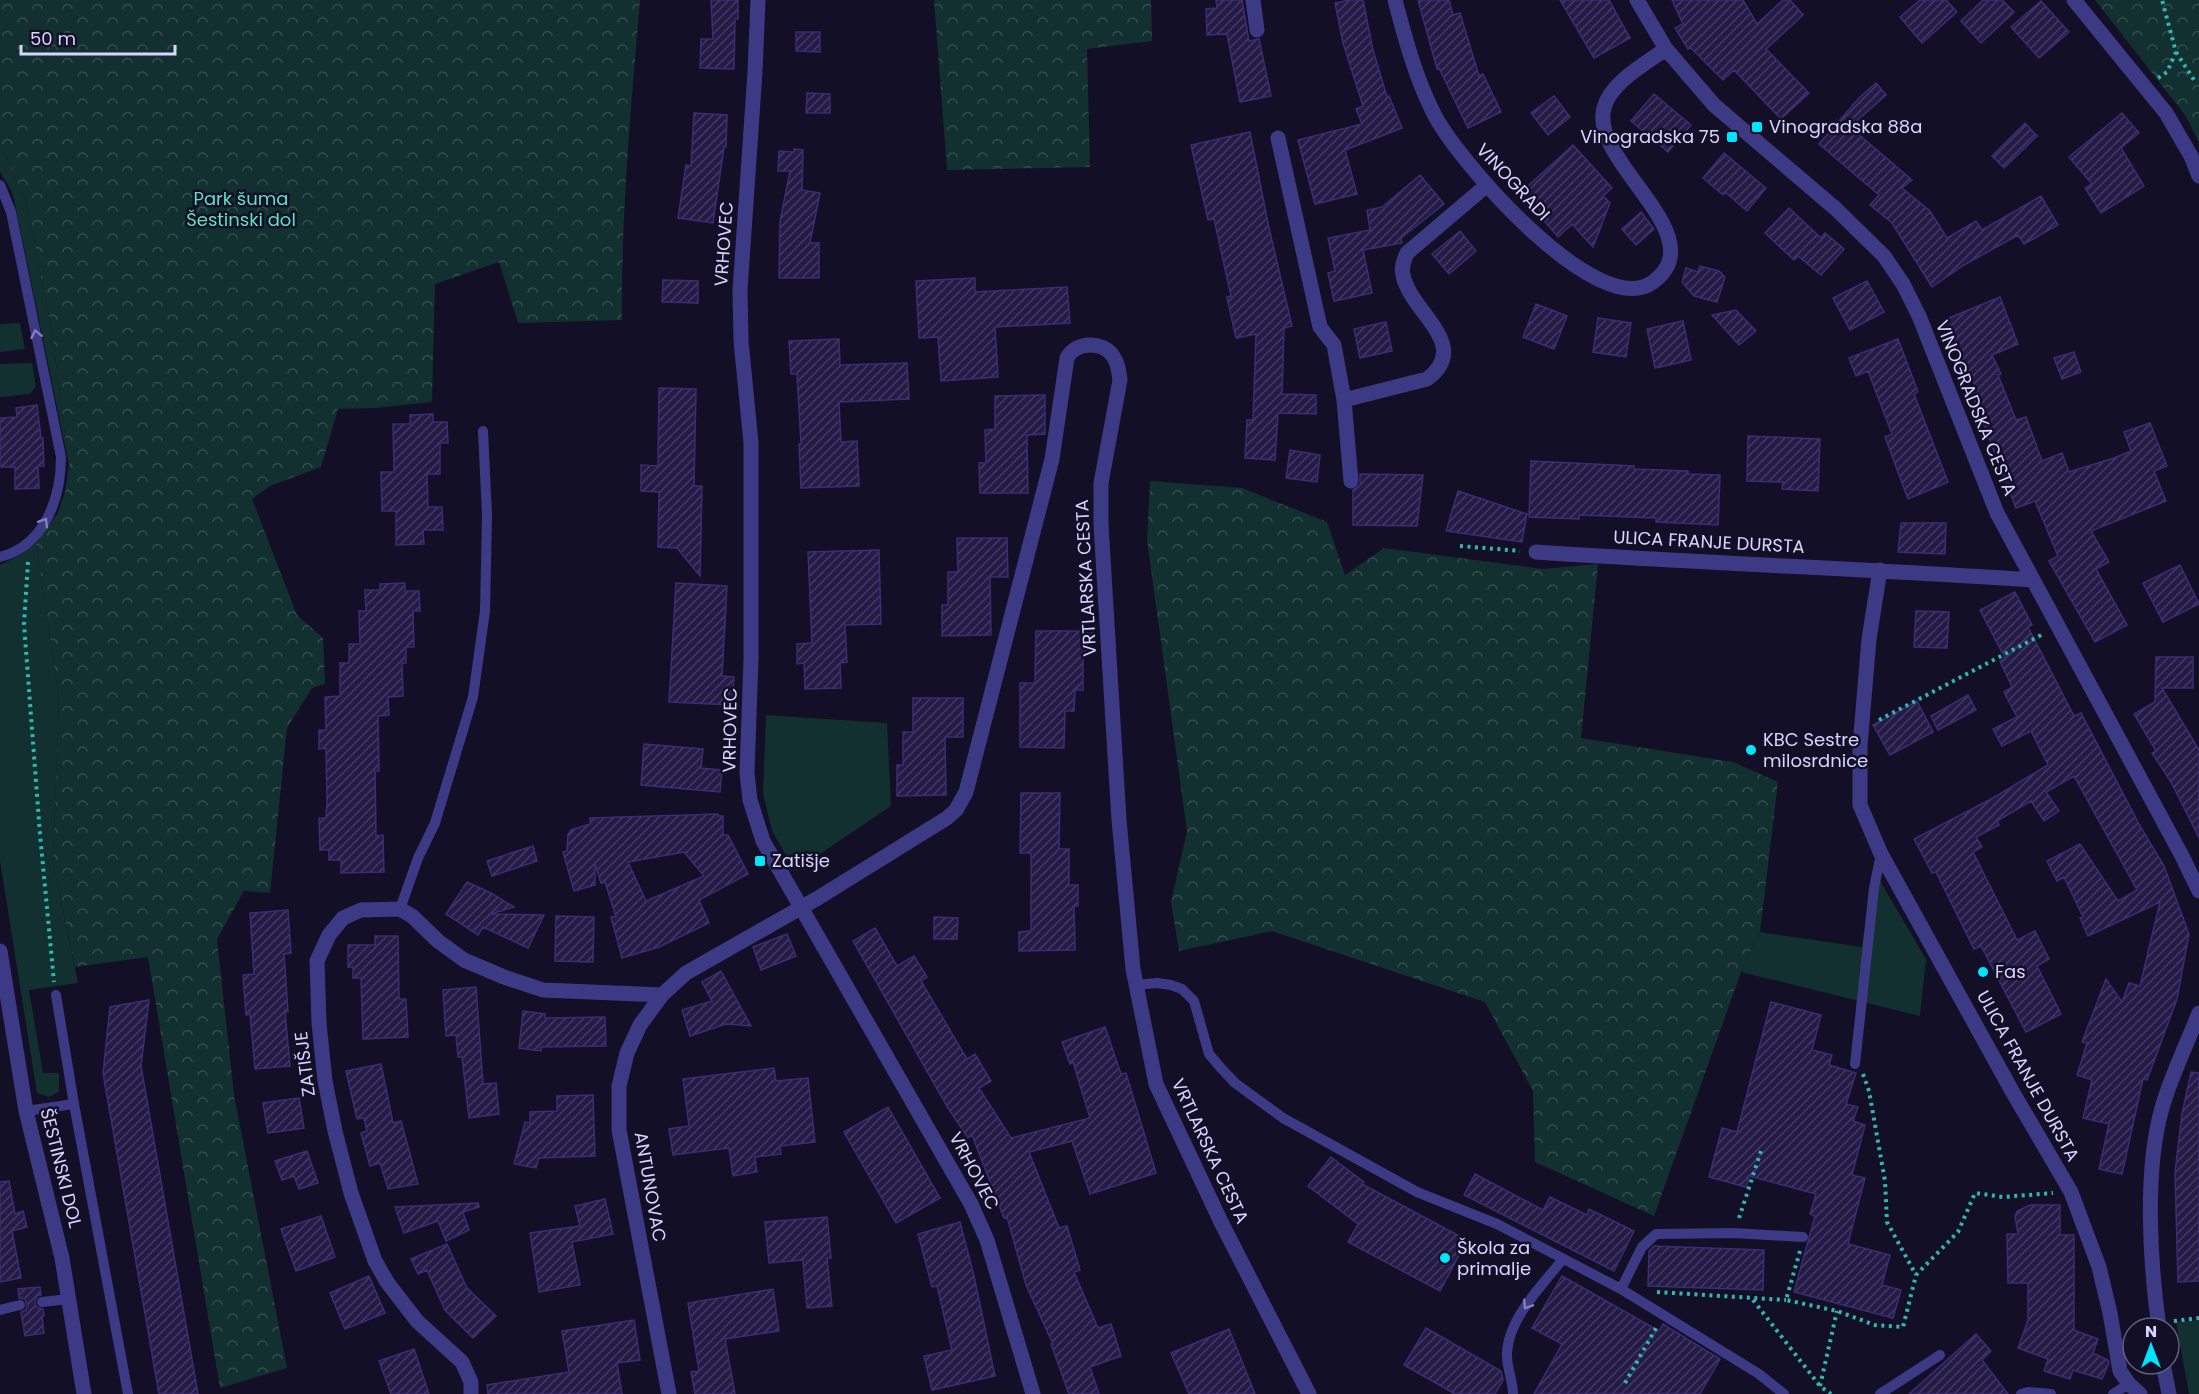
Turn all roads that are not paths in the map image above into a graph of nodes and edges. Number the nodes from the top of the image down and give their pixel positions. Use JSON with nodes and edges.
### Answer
{"nodes":[{"id":1,"x":758,"y":0,"type":"edge"},
{"id":2,"x":1253,"y":0,"type":"edge"},
{"id":3,"x":1395,"y":0,"type":"edge"},
{"id":4,"x":1637,"y":0,"type":"edge"},
{"id":5,"x":2074,"y":0,"type":"edge"},
{"id":6,"x":1257,"y":30,"type":"dead end"},
{"id":7,"x":1666,"y":50,"type":"junction"},
{"id":8,"x":1278,"y":138,"type":"dead end"},
{"id":9,"x":2199,"y":176,"type":"edge"},
{"id":10,"x":0,"y":185,"type":"edge"},
{"id":11,"x":1487,"y":185,"type":"junction"},
{"id":12,"x":1344,"y":400,"type":"junction"},
{"id":13,"x":483,"y":431,"type":"dead end"},
{"id":14,"x":1351,"y":481,"type":"dead end"},
{"id":15,"x":1536,"y":552,"type":"road end"},
{"id":16,"x":0,"y":557,"type":"edge"},
{"id":17,"x":1880,"y":570,"type":"junction"},
{"id":18,"x":2033,"y":580,"type":"junction"},
{"id":19,"x":1881,"y":854,"type":"junction"},
{"id":20,"x":2199,"y":891,"type":"edge"},
{"id":21,"x":802,"y":908,"type":"junction"},
{"id":22,"x":400,"y":909,"type":"junction"},
{"id":23,"x":0,"y":951,"type":"edge"},
{"id":24,"x":1135,"y":985,"type":"junction"},
{"id":25,"x":56,"y":994,"type":"road end"},
{"id":26,"x":662,"y":994,"type":"junction"},
{"id":27,"x":2199,"y":1013,"type":"edge"},
{"id":28,"x":1855,"y":1064,"type":"road end"},
{"id":29,"x":74,"y":1104,"type":"junction"},
{"id":30,"x":26,"y":1111,"type":"junction"},
{"id":31,"x":1803,"y":1238,"type":"road end"},
{"id":32,"x":1563,"y":1259,"type":"junction"},
{"id":33,"x":1621,"y":1289,"type":"junction"},
{"id":34,"x":69,"y":1299,"type":"junction"},
{"id":35,"x":42,"y":1302,"type":"dead end"},
{"id":36,"x":20,"y":1305,"type":"dead end"},
{"id":37,"x":0,"y":1310,"type":"edge"},
{"id":38,"x":2163,"y":1316,"type":"edge"},
{"id":39,"x":1940,"y":1355,"type":"dead end"},
{"id":40,"x":2165,"y":1376,"type":"edge"},
{"id":41,"x":2134,"y":1389,"type":"edge"},
{"id":42,"x":84,"y":1394,"type":"edge"},
{"id":43,"x":128,"y":1394,"type":"edge"},
{"id":44,"x":471,"y":1394,"type":"edge"},
{"id":45,"x":669,"y":1394,"type":"edge"},
{"id":46,"x":1033,"y":1394,"type":"edge"},
{"id":47,"x":1309,"y":1394,"type":"edge"},
{"id":48,"x":1513,"y":1394,"type":"edge"},
{"id":49,"x":1784,"y":1394,"type":"edge"},
{"id":50,"x":1880,"y":1394,"type":"edge"},
{"id":51,"x":2021,"y":1394,"type":"edge"},
{"id":52,"x":2051,"y":1394,"type":"edge"},
{"id":53,"x":2113,"y":1394,"type":"edge"},
{"id":54,"x":2169,"y":1394,"type":"edge"}],
"edges":[{"from":1,"to":21,"type":"street","name":"VRHOVEC"},
{"from":2,"to":6,"type":"street"},
{"from":3,"to":11,"type":"street","name":"VINOGRADI"},
{"from":4,"to":7,"type":"street","name":"VINOGRADSKA CESTA"},
{"from":5,"to":9,"type":"street"},
{"from":7,"to":11,"type":"street","name":"VINOGRADI"},
{"from":7,"to":18,"type":"street","name":"VINOGRADSKA CESTA"},
{"from":8,"to":12,"type":"street"},
{"from":16,"to":10,"type":"lane","one_way":true},
{"from":11,"to":12,"type":"street"},
{"from":12,"to":14,"type":"street"},
{"from":13,"to":22,"type":"lane"},
{"from":15,"to":17,"type":"street","name":"ULICA FRANJE DURSTA"},
{"from":17,"to":18,"type":"street","name":"ULICA FRANJE DURSTA"},
{"from":17,"to":19,"type":"street","name":"ULICA FRANJE DURSTA"},
{"from":18,"to":20,"type":"street","name":"VINOGRADSKA CESTA"},
{"from":19,"to":28,"type":"lane"},
{"from":19,"to":41,"type":"street","name":"ULICA FRANJE DURSTA"},
{"from":21,"to":24,"type":"street","name":"VRTLARSKA CESTA"},
{"from":21,"to":26,"type":"street"},
{"from":21,"to":46,"type":"street","name":"VRHOVEC"},
{"from":22,"to":26,"type":"street"},
{"from":22,"to":44,"type":"street","name":"ZATIŠJE"},
{"from":23,"to":30,"type":"street","name":"ŠESTINSKI DOL"},
{"from":24,"to":32,"type":"lane"},
{"from":24,"to":47,"type":"street","name":"VRTLARSKA CESTA"},
{"from":25,"to":29,"type":"lane"},
{"from":26,"to":45,"type":"street","name":"ANTUNOVAC"},
{"from":27,"to":38,"type":"street"},
{"from":29,"to":30,"type":"lane"},
{"from":29,"to":43,"type":"lane"},
{"from":30,"to":34,"type":"street","name":"ŠESTINSKI DOL"},
{"from":31,"to":33,"type":"lane"},
{"from":32,"to":33,"type":"lane"},
{"from":32,"to":48,"type":"lane","one_way":true},
{"from":33,"to":49,"type":"lane"},
{"from":34,"to":35,"type":"lane"},
{"from":34,"to":42,"type":"street","name":"ŠESTINSKI DOL"},
{"from":36,"to":37,"type":"lane"},
{"from":39,"to":50,"type":"lane"},
{"from":40,"to":54,"type":"street"},
{"from":41,"to":53,"type":"lane"},
{"from":51,"to":52,"type":"lane"}]}
